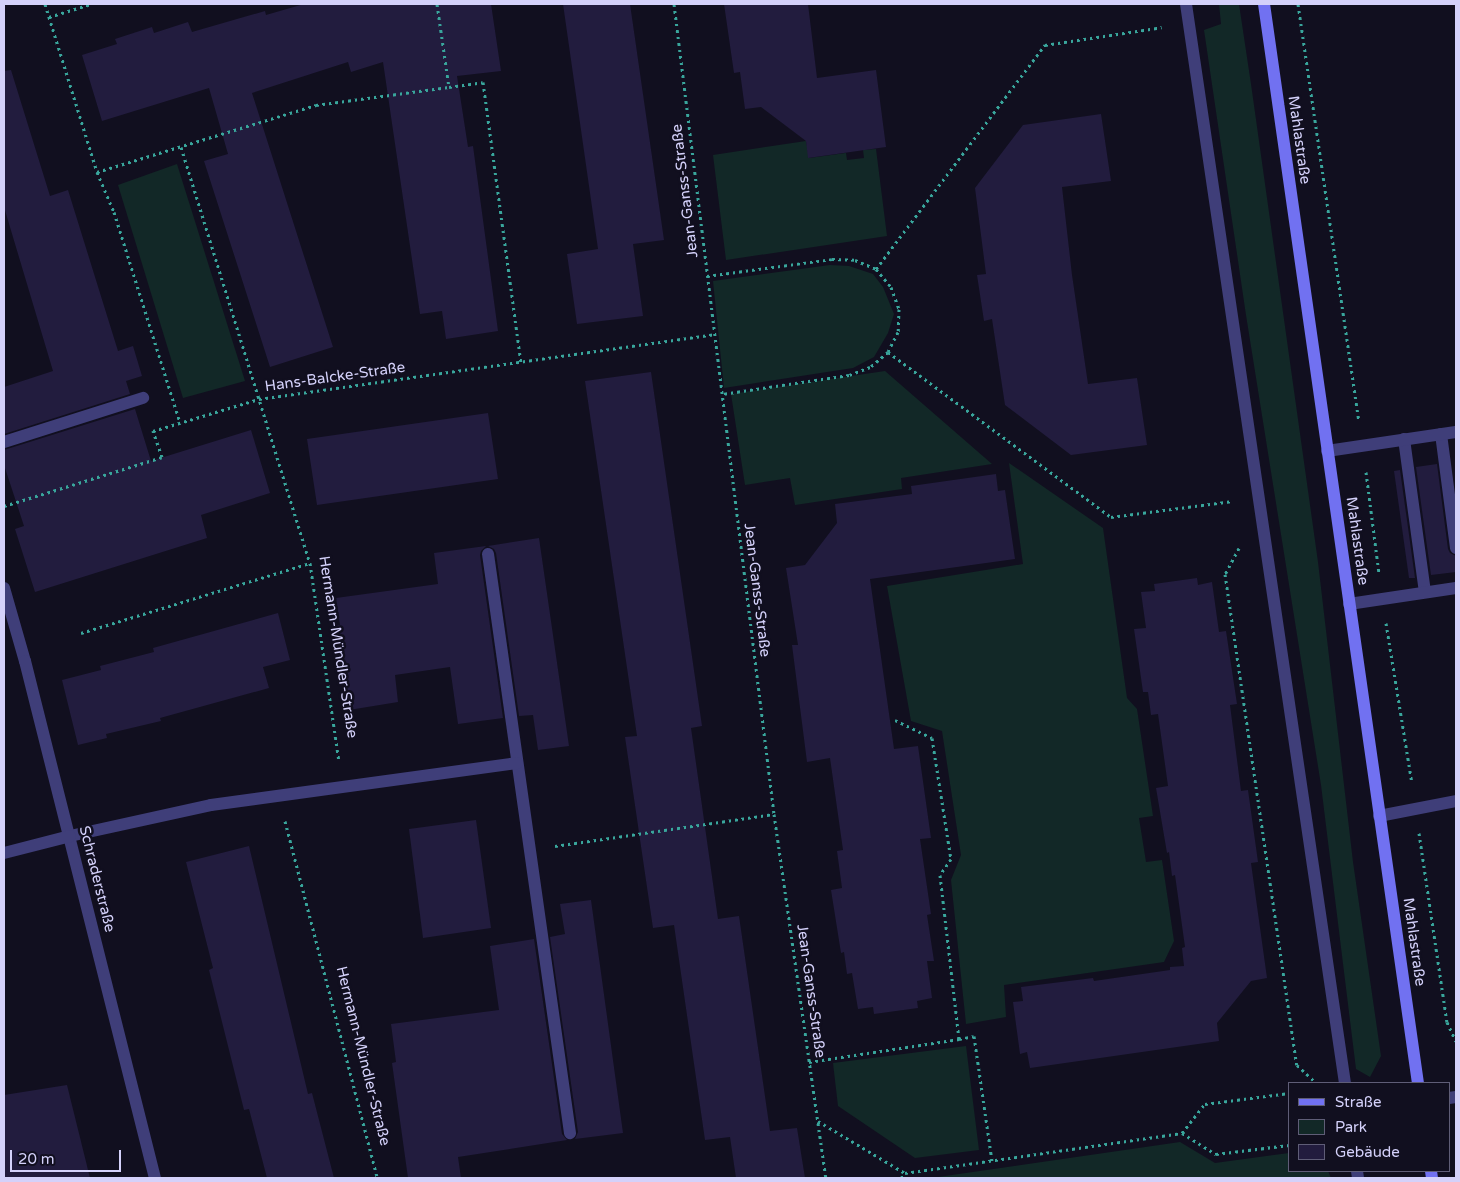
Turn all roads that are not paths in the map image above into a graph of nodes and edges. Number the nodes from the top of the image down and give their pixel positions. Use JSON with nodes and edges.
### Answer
{"nodes":[{"id":1,"x":1186,"y":4,"type":"edge"},
{"id":2,"x":1264,"y":4,"type":"edge"},
{"id":3,"x":143,"y":398,"type":"dead end"},
{"id":4,"x":1456,"y":432,"type":"edge"},
{"id":5,"x":1441,"y":434,"type":"junction"},
{"id":6,"x":1404,"y":439,"type":"junction"},
{"id":7,"x":4,"y":442,"type":"edge"},
{"id":8,"x":1327,"y":451,"type":"junction"},
{"id":9,"x":1456,"y":548,"type":"edge"},
{"id":10,"x":488,"y":554,"type":"dead end"},
{"id":11,"x":4,"y":588,"type":"edge"},
{"id":12,"x":1456,"y":588,"type":"edge"},
{"id":13,"x":1425,"y":592,"type":"junction"},
{"id":14,"x":1350,"y":604,"type":"junction"},
{"id":15,"x":517,"y":763,"type":"junction"},
{"id":16,"x":1456,"y":802,"type":"edge"},
{"id":17,"x":1380,"y":816,"type":"junction"},
{"id":18,"x":70,"y":836,"type":"junction"},
{"id":19,"x":4,"y":853,"type":"edge"},
{"id":20,"x":1345,"y":1082,"type":"edge"},
{"id":21,"x":1418,"y":1082,"type":"edge"},
{"id":22,"x":570,"y":1133,"type":"dead end"},
{"id":23,"x":155,"y":1178,"type":"edge"}],
"edges":[{"from":1,"to":20,"type":"street"},
{"from":2,"to":8,"type":"street","name":"Mahlastraße"},
{"from":3,"to":7,"type":"street"},
{"from":4,"to":5,"type":"street"},
{"from":5,"to":6,"type":"street"},
{"from":5,"to":9,"type":"street"},
{"from":6,"to":8,"type":"street"},
{"from":6,"to":13,"type":"street"},
{"from":8,"to":14,"type":"street","name":"Mahlastraße"},
{"from":10,"to":15,"type":"street"},
{"from":11,"to":18,"type":"street","name":"Schraderstraße"},
{"from":12,"to":13,"type":"street"},
{"from":13,"to":14,"type":"street"},
{"from":14,"to":17,"type":"street","name":"Mahlastraße"},
{"from":15,"to":18,"type":"street"},
{"from":15,"to":22,"type":"street"},
{"from":16,"to":17,"type":"street"},
{"from":17,"to":21,"type":"street","name":"Mahlastraße"},
{"from":18,"to":19,"type":"street"},
{"from":18,"to":23,"type":"street","name":"Schraderstraße"}]}
